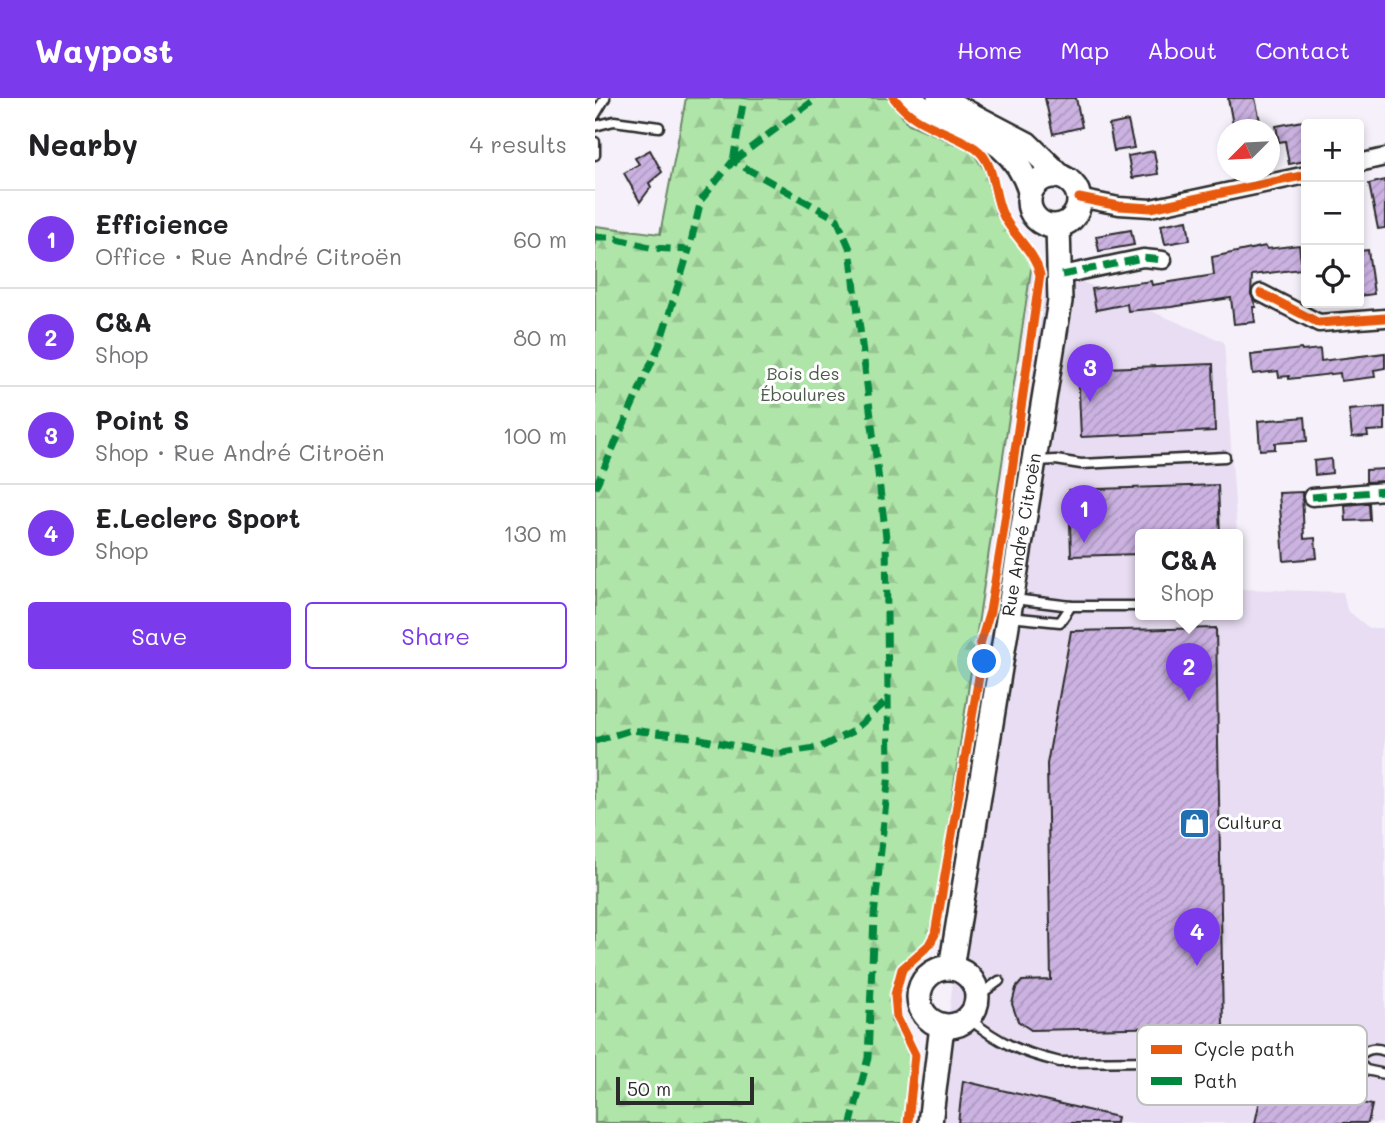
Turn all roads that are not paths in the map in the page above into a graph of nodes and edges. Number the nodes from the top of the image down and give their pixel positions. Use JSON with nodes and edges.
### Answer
{"nodes":[{"id":1,"x":605,"y":98,"type":"edge"},
{"id":2,"x":911,"y":98,"type":"edge"},
{"id":3,"x":941,"y":105,"type":"edge"},
{"id":4,"x":595,"y":115,"type":"edge"},
{"id":5,"x":595,"y":125,"type":"edge"},
{"id":6,"x":659,"y":127,"type":"dead end"},
{"id":7,"x":595,"y":142,"type":"edge"},
{"id":8,"x":595,"y":155,"type":"edge"},
{"id":9,"x":1385,"y":157,"type":"edge"},
{"id":10,"x":1364,"y":162,"type":"edge"},
{"id":11,"x":1060,"y":176,"type":"junction"},
{"id":12,"x":1301,"y":176,"type":"edge"},
{"id":13,"x":1030,"y":191,"type":"junction"},
{"id":14,"x":1079,"y":198,"type":"junction"},
{"id":15,"x":1058,"y":226,"type":"junction"},
{"id":16,"x":1163,"y":260,"type":"dead end"},
{"id":17,"x":1062,"y":275,"type":"junction"},
{"id":18,"x":1261,"y":293,"type":"dead end"},
{"id":19,"x":1385,"y":318,"type":"edge"},
{"id":20,"x":1225,"y":457,"type":"dead end"},
{"id":21,"x":1036,"y":461,"type":"junction"},
{"id":22,"x":1385,"y":491,"type":"edge"},
{"id":23,"x":1312,"y":497,"type":"dead end"},
{"id":24,"x":1071,"y":606,"type":"junction"},
{"id":25,"x":1135,"y":606,"type":"edge"},
{"id":26,"x":1009,"y":608,"type":"junction"},
{"id":27,"x":951,"y":968,"type":"junction"},
{"id":28,"x":999,"y":981,"type":"dead end"},
{"id":29,"x":978,"y":996,"type":"junction"},
{"id":30,"x":968,"y":1018,"type":"junction"},
{"id":31,"x":942,"y":1026,"type":"junction"},
{"id":32,"x":1367,"y":1050,"type":"edge"},
{"id":33,"x":1385,"y":1051,"type":"edge"},
{"id":34,"x":1137,"y":1061,"type":"edge"},
{"id":35,"x":1367,"y":1070,"type":"edge"},
{"id":36,"x":1385,"y":1074,"type":"edge"},
{"id":37,"x":930,"y":1123,"type":"edge"}],
"edges":[{"from":1,"to":4,"type":"lane"},
{"from":2,"to":3,"type":"main road"},
{"from":3,"to":11,"type":"main road"},
{"from":3,"to":13,"type":"main road"},
{"from":5,"to":6,"type":"lane"},
{"from":7,"to":8,"type":"lane"},
{"from":9,"to":10,"type":"street"},
{"from":11,"to":13,"type":"main road"},
{"from":11,"to":14,"type":"main road"},
{"from":12,"to":14,"type":"street"},
{"from":13,"to":15,"type":"main road"},
{"from":14,"to":15,"type":"main road"},
{"from":15,"to":17,"type":"main road","name":"Rue André Citroën"},
{"from":16,"to":17,"type":"street"},
{"from":17,"to":21,"type":"main road","name":"Rue André Citroën"},
{"from":18,"to":19,"type":"street"},
{"from":20,"to":21,"type":"lane"},
{"from":21,"to":26,"type":"main road","name":"Rue André Citroën"},
{"from":22,"to":23,"type":"street"},
{"from":24,"to":25,"type":"lane"},
{"from":24,"to":26,"type":"lane"},
{"from":24,"to":26,"type":"lane"},
{"from":26,"to":27,"type":"main road","name":"Rue André Citroën"},
{"from":27,"to":29,"type":"main road"},
{"from":27,"to":31,"type":"main road"},
{"from":28,"to":29,"type":"lane"},
{"from":29,"to":30,"type":"main road"},
{"from":30,"to":31,"type":"main road"},
{"from":30,"to":34,"type":"lane"},
{"from":31,"to":37,"type":"main road"},
{"from":32,"to":33,"type":"lane"},
{"from":35,"to":36,"type":"lane"}]}
